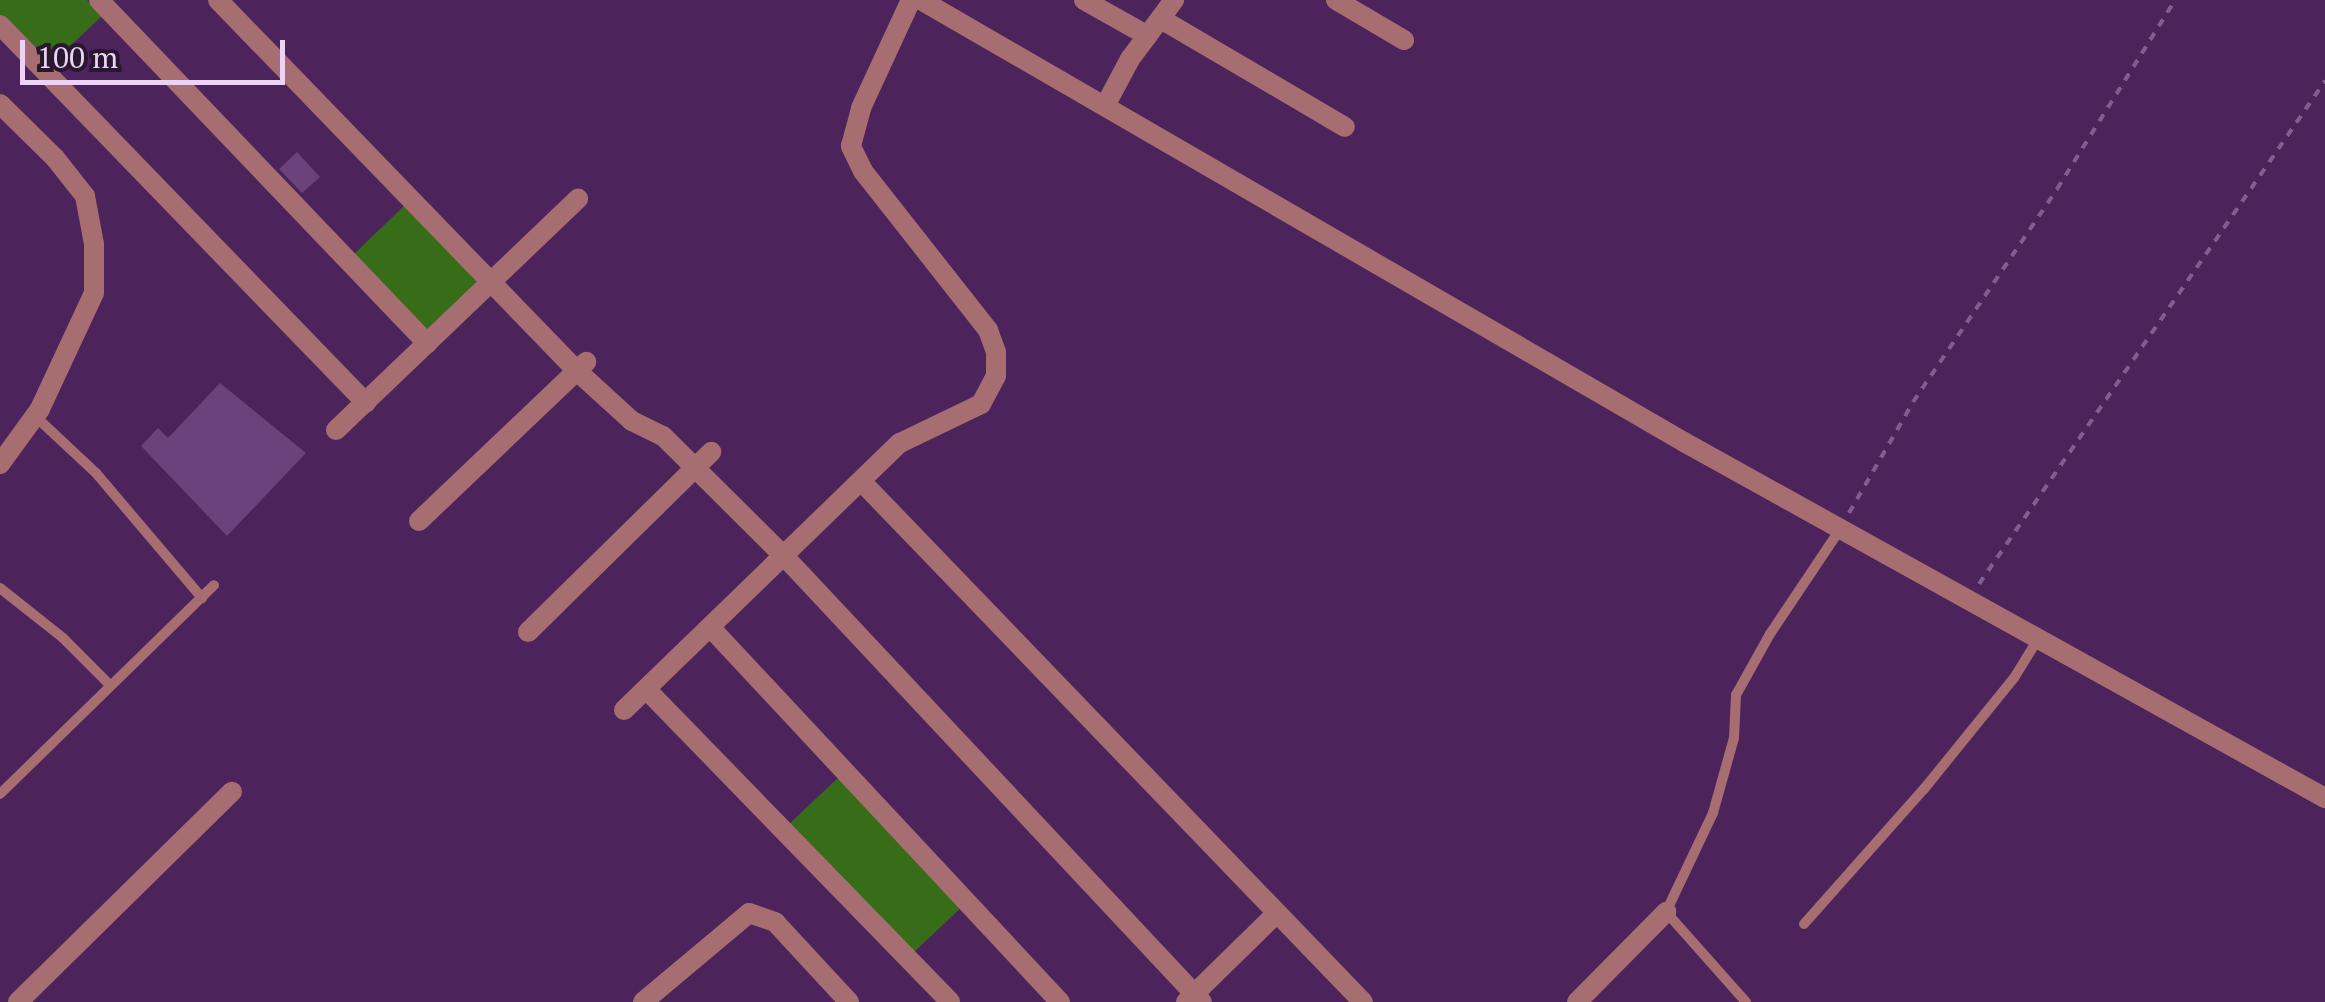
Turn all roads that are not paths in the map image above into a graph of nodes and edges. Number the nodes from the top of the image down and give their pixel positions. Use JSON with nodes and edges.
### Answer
{"nodes":[{"id":1,"x":99,"y":0,"type":"edge"},
{"id":2,"x":218,"y":0,"type":"edge"},
{"id":3,"x":912,"y":0,"type":"edge"},
{"id":4,"x":921,"y":0,"type":"edge"},
{"id":5,"x":1084,"y":0,"type":"edge"},
{"id":6,"x":1174,"y":0,"type":"edge"},
{"id":7,"x":1336,"y":0,"type":"edge"},
{"id":8,"x":1160,"y":18,"type":"junction"},
{"id":9,"x":0,"y":25,"type":"edge"},
{"id":10,"x":1148,"y":36,"type":"junction"},
{"id":11,"x":1404,"y":40,"type":"dead end"},
{"id":12,"x":0,"y":104,"type":"edge"},
{"id":13,"x":1104,"y":106,"type":"junction"},
{"id":14,"x":1346,"y":127,"type":"dead end"},
{"id":15,"x":578,"y":199,"type":"dead end"},
{"id":16,"x":490,"y":281,"type":"junction"},
{"id":17,"x":427,"y":343,"type":"junction"},
{"id":18,"x":582,"y":366,"type":"junction"},
{"id":19,"x":366,"y":403,"type":"junction"},
{"id":20,"x":35,"y":416,"type":"junction"},
{"id":21,"x":336,"y":430,"type":"dead end"},
{"id":22,"x":711,"y":452,"type":"dead end"},
{"id":23,"x":0,"y":464,"type":"edge"},
{"id":24,"x":695,"y":468,"type":"junction"},
{"id":25,"x":862,"y":482,"type":"junction"},
{"id":26,"x":419,"y":521,"type":"dead end"},
{"id":27,"x":1842,"y":526,"type":"junction"},
{"id":28,"x":784,"y":556,"type":"junction"},
{"id":29,"x":214,"y":585,"type":"dead end"},
{"id":30,"x":0,"y":588,"type":"edge"},
{"id":31,"x":202,"y":598,"type":"junction"},
{"id":32,"x":710,"y":627,"type":"junction"},
{"id":33,"x":528,"y":632,"type":"dead end"},
{"id":34,"x":2038,"y":638,"type":"junction"},
{"id":35,"x":110,"y":684,"type":"junction"},
{"id":36,"x":646,"y":689,"type":"junction"},
{"id":37,"x":624,"y":710,"type":"dead end"},
{"id":38,"x":232,"y":792,"type":"dead end"},
{"id":39,"x":0,"y":794,"type":"edge"},
{"id":40,"x":2325,"y":798,"type":"edge"},
{"id":41,"x":1666,"y":912,"type":"junction"},
{"id":42,"x":1276,"y":914,"type":"junction"},
{"id":43,"x":1804,"y":924,"type":"dead end"},
{"id":44,"x":1194,"y":1000,"type":"edge"},
{"id":45,"x":18,"y":1002,"type":"edge"},
{"id":46,"x":643,"y":1002,"type":"edge"},
{"id":47,"x":850,"y":1002,"type":"edge"},
{"id":48,"x":950,"y":1002,"type":"edge"},
{"id":49,"x":1060,"y":1002,"type":"edge"},
{"id":50,"x":1363,"y":1002,"type":"edge"},
{"id":51,"x":1577,"y":1002,"type":"edge"},
{"id":52,"x":1746,"y":1002,"type":"edge"}],
"edges":[{"from":1,"to":17,"type":"street"},
{"from":2,"to":16,"type":"street"},
{"from":3,"to":25,"type":"street"},
{"from":4,"to":13,"type":"street"},
{"from":5,"to":10,"type":"street"},
{"from":6,"to":8,"type":"street"},
{"from":7,"to":11,"type":"street"},
{"from":8,"to":10,"type":"street"},
{"from":8,"to":14,"type":"street"},
{"from":9,"to":19,"type":"street"},
{"from":10,"to":13,"type":"street"},
{"from":12,"to":20,"type":"street"},
{"from":13,"to":27,"type":"street"},
{"from":15,"to":16,"type":"street"},
{"from":16,"to":17,"type":"street"},
{"from":16,"to":18,"type":"street"},
{"from":17,"to":19,"type":"street"},
{"from":18,"to":24,"type":"street"},
{"from":18,"to":26,"type":"street"},
{"from":19,"to":21,"type":"street"},
{"from":20,"to":23,"type":"street"},
{"from":20,"to":31,"type":"lane"},
{"from":22,"to":24,"type":"street"},
{"from":24,"to":28,"type":"street"},
{"from":24,"to":33,"type":"street"},
{"from":25,"to":28,"type":"street"},
{"from":25,"to":42,"type":"street"},
{"from":27,"to":34,"type":"street"},
{"from":27,"to":41,"type":"lane"},
{"from":28,"to":32,"type":"street"},
{"from":28,"to":44,"type":"street"},
{"from":29,"to":31,"type":"lane"},
{"from":30,"to":35,"type":"lane"},
{"from":31,"to":35,"type":"lane"},
{"from":32,"to":36,"type":"street"},
{"from":32,"to":49,"type":"street"},
{"from":34,"to":40,"type":"street"},
{"from":34,"to":43,"type":"lane"},
{"from":35,"to":39,"type":"lane"},
{"from":36,"to":37,"type":"street"},
{"from":36,"to":48,"type":"street"},
{"from":38,"to":45,"type":"street"},
{"from":41,"to":51,"type":"street"},
{"from":41,"to":52,"type":"lane"},
{"from":42,"to":44,"type":"street"},
{"from":42,"to":50,"type":"street"},
{"from":46,"to":47,"type":"street"}]}
